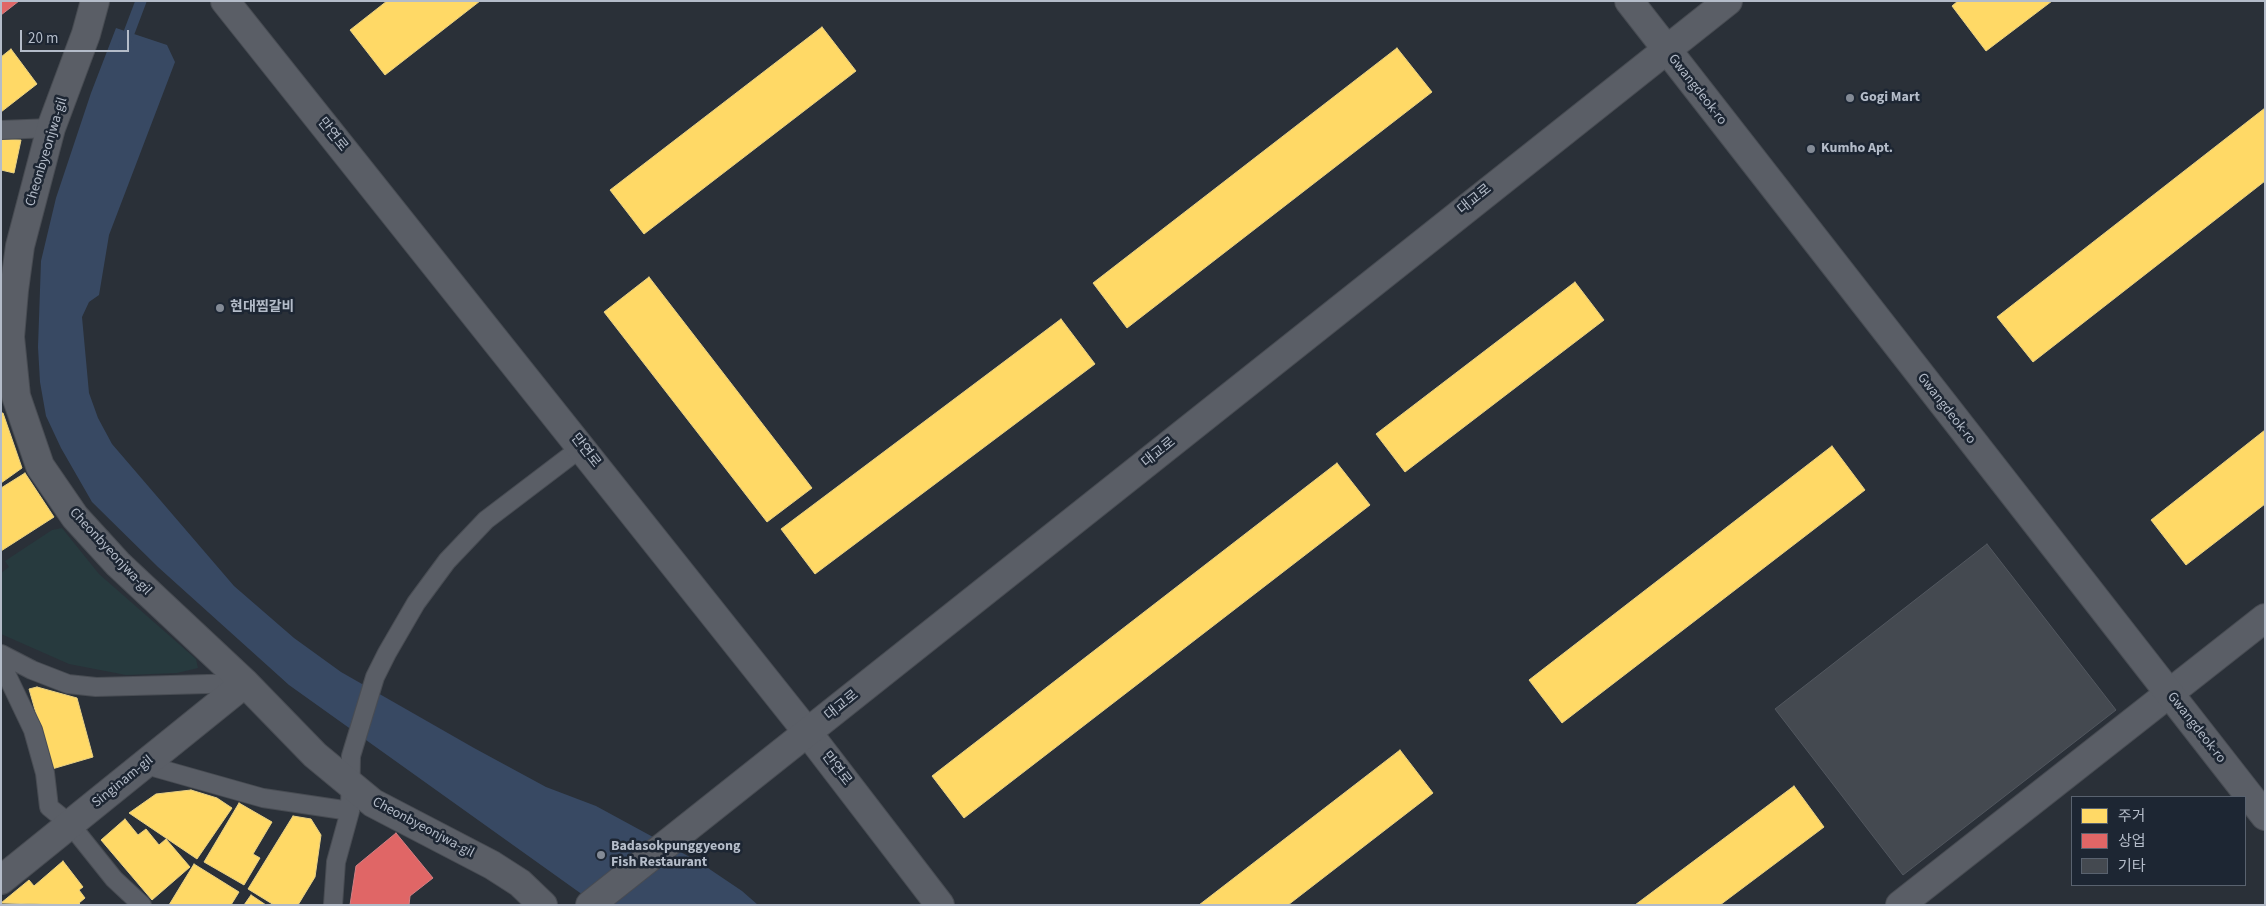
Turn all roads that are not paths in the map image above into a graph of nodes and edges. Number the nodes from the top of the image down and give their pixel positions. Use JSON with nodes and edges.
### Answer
{"nodes":[{"id":1,"x":95,"y":1,"type":"edge"},
{"id":2,"x":225,"y":1,"type":"edge"},
{"id":3,"x":1629,"y":1,"type":"edge"},
{"id":4,"x":1728,"y":1,"type":"edge"},
{"id":5,"x":1666,"y":48,"type":"junction"},
{"id":6,"x":51,"y":128,"type":"junction"},
{"id":7,"x":1,"y":130,"type":"edge"},
{"id":8,"x":5,"y":336,"type":"edge"},
{"id":9,"x":582,"y":447,"type":"junction"},
{"id":10,"x":2265,"y":618,"type":"edge"},
{"id":11,"x":1,"y":654,"type":"edge"},
{"id":12,"x":1,"y":663,"type":"edge"},
{"id":13,"x":245,"y":683,"type":"junction"},
{"id":14,"x":2168,"y":693,"type":"junction"},
{"id":15,"x":808,"y":733,"type":"junction"},
{"id":16,"x":146,"y":765,"type":"junction"},
{"id":17,"x":350,"y":798,"type":"junction"},
{"id":18,"x":2265,"y":816,"type":"edge"},
{"id":19,"x":70,"y":824,"type":"junction"},
{"id":20,"x":1,"y":880,"type":"edge"},
{"id":21,"x":142,"y":905,"type":"edge"},
{"id":22,"x":333,"y":905,"type":"edge"},
{"id":23,"x":544,"y":905,"type":"edge"},
{"id":24,"x":590,"y":905,"type":"edge"},
{"id":25,"x":940,"y":905,"type":"edge"},
{"id":26,"x":1900,"y":905,"type":"edge"}],
"edges":[{"from":1,"to":6,"type":"street","name":"Cheonbyeonjwa-gil"},
{"from":2,"to":9,"type":"street","name":"만연로"},
{"from":3,"to":5,"type":"street","name":"Gwangdeok-ro"},
{"from":4,"to":5,"type":"street","name":"대교로"},
{"from":5,"to":14,"type":"street","name":"Gwangdeok-ro"},
{"from":5,"to":15,"type":"street","name":"대교로"},
{"from":6,"to":7,"type":"lane"},
{"from":6,"to":8,"type":"street","name":"Cheonbyeonjwa-gil"},
{"from":8,"to":13,"type":"street","name":"Cheonbyeonjwa-gil"},
{"from":9,"to":15,"type":"street","name":"만연로"},
{"from":9,"to":17,"type":"lane"},
{"from":10,"to":14,"type":"street"},
{"from":11,"to":13,"type":"lane"},
{"from":12,"to":19,"type":"lane"},
{"from":13,"to":16,"type":"street","name":"Singinam-gil"},
{"from":13,"to":17,"type":"street","name":"Cheonbyeonjwa-gil"},
{"from":14,"to":18,"type":"street","name":"Gwangdeok-ro"},
{"from":14,"to":26,"type":"street"},
{"from":15,"to":24,"type":"street","name":"대교로"},
{"from":15,"to":25,"type":"street","name":"만연로"},
{"from":16,"to":17,"type":"lane"},
{"from":16,"to":19,"type":"street","name":"Singinam-gil"},
{"from":17,"to":22,"type":"lane"},
{"from":17,"to":23,"type":"street","name":"Cheonbyeonjwa-gil"},
{"from":19,"to":20,"type":"street","name":"Singinam-gil"},
{"from":19,"to":21,"type":"lane"}]}
